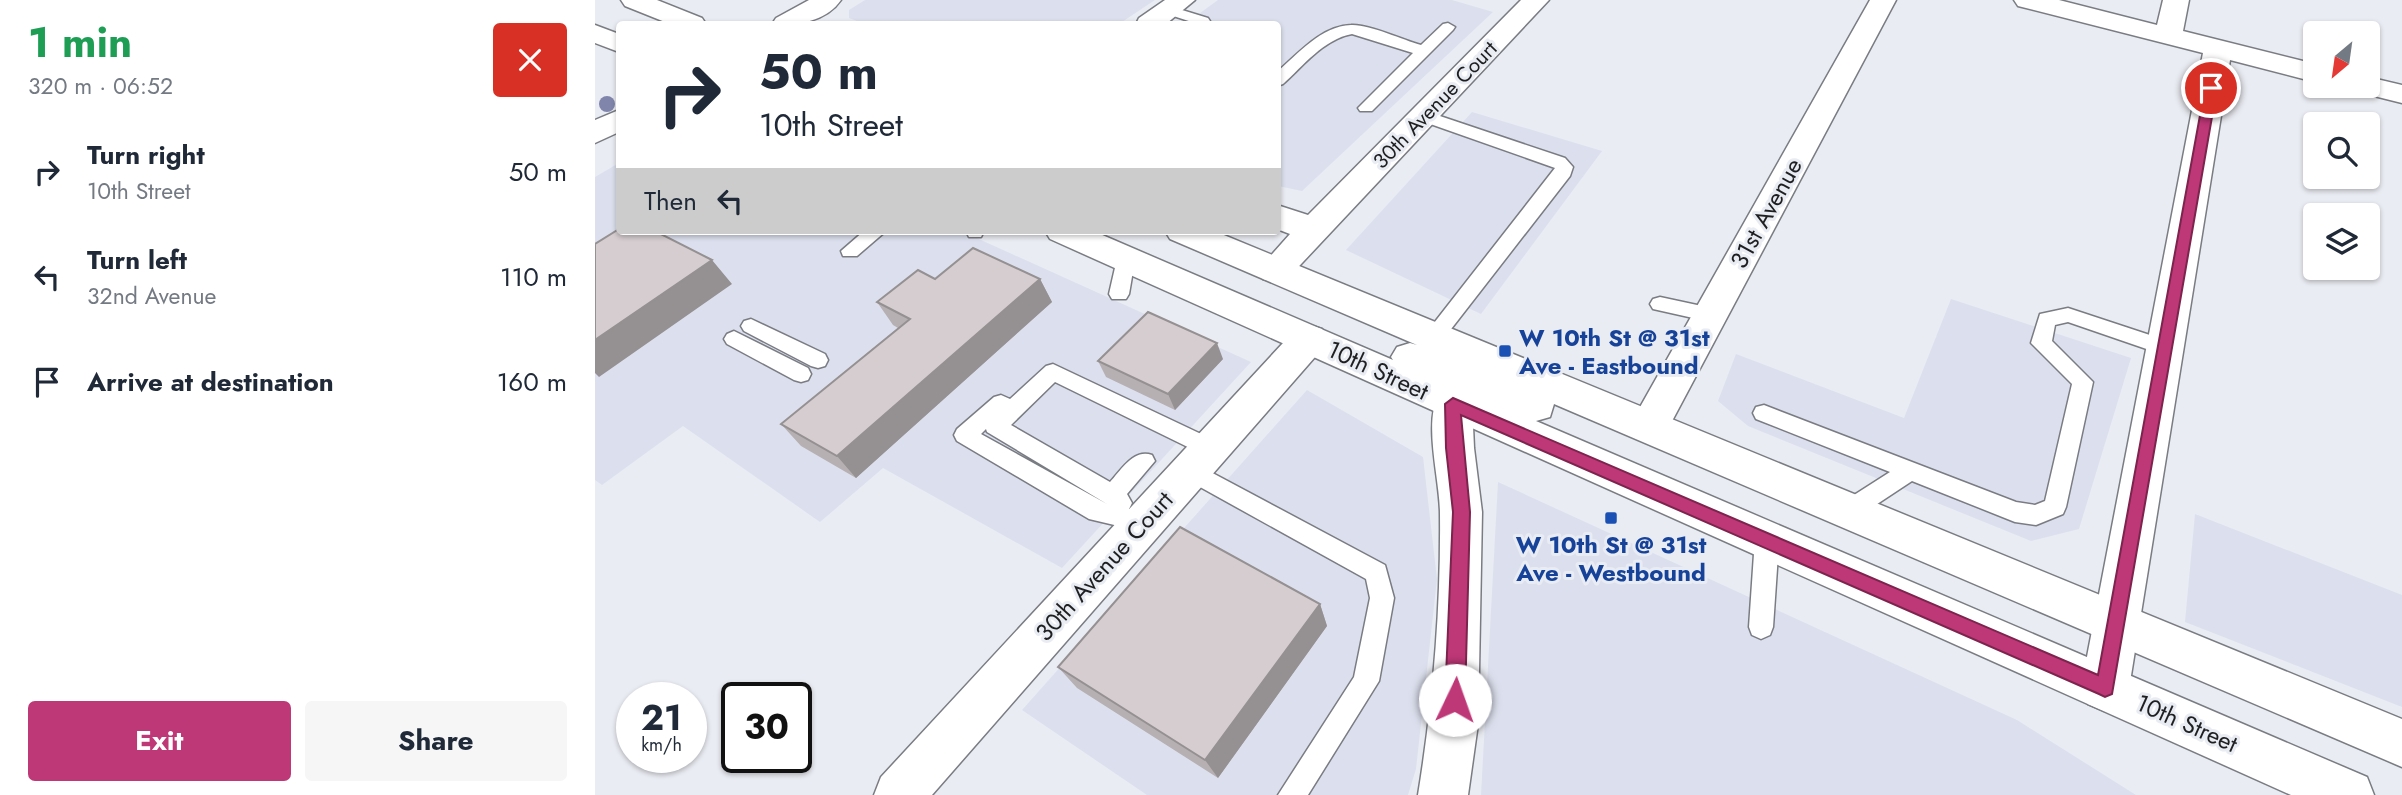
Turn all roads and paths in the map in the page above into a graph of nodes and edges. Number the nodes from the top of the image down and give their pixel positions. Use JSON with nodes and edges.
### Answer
{"nodes":[{"id":1,"x":634,"y":0,"type":"edge"},
{"id":2,"x":828,"y":0,"type":"edge"},
{"id":3,"x":1537,"y":0,"type":"edge"},
{"id":4,"x":1883,"y":0,"type":"edge"},
{"id":5,"x":2027,"y":0,"type":"edge"},
{"id":6,"x":2176,"y":0,"type":"edge"},
{"id":7,"x":1167,"y":11,"type":"edge"},
{"id":8,"x":685,"y":21,"type":"edge"},
{"id":9,"x":795,"y":21,"type":"edge"},
{"id":10,"x":1203,"y":21,"type":"dead end"},
{"id":11,"x":1448,"y":27,"type":"dead end"},
{"id":12,"x":595,"y":33,"type":"edge"},
{"id":13,"x":2168,"y":35,"type":"junction"},
{"id":14,"x":616,"y":43,"type":"edge"},
{"id":15,"x":2218,"y":48,"type":"junction"},
{"id":16,"x":1424,"y":51,"type":"junction"},
{"id":17,"x":2303,"y":70,"type":"edge"},
{"id":18,"x":1281,"y":78,"type":"edge"},
{"id":19,"x":2380,"y":89,"type":"edge"},
{"id":20,"x":2402,"y":94,"type":"edge"},
{"id":21,"x":1366,"y":108,"type":"dead end"},
{"id":22,"x":1425,"y":116,"type":"junction"},
{"id":23,"x":616,"y":121,"type":"edge"},
{"id":24,"x":595,"y":133,"type":"edge"},
{"id":25,"x":1281,"y":218,"type":"edge"},
{"id":26,"x":1313,"y":230,"type":"junction"},
{"id":27,"x":872,"y":235,"type":"edge"},
{"id":28,"x":1071,"y":235,"type":"edge"},
{"id":29,"x":1105,"y":235,"type":"edge"},
{"id":30,"x":1192,"y":235,"type":"edge"},
{"id":31,"x":851,"y":251,"type":"dead end"},
{"id":32,"x":1126,"y":259,"type":"junction"},
{"id":33,"x":1275,"y":270,"type":"junction"},
{"id":34,"x":1119,"y":294,"type":"dead end"},
{"id":35,"x":1660,"y":304,"type":"dead end"},
{"id":36,"x":1711,"y":315,"type":"junction"},
{"id":37,"x":751,"y":326,"type":"dead end"},
{"id":38,"x":1434,"y":337,"type":"junction"},
{"id":39,"x":734,"y":339,"type":"dead end"},
{"id":40,"x":1309,"y":339,"type":"junction"},
{"id":41,"x":2164,"y":346,"type":"junction"},
{"id":42,"x":818,"y":360,"type":"dead end"},
{"id":43,"x":1047,"y":362,"type":"dead end"},
{"id":44,"x":801,"y":374,"type":"dead end"},
{"id":45,"x":1583,"y":399,"type":"junction"},
{"id":46,"x":1453,"y":404,"type":"junction"},
{"id":47,"x":1764,"y":413,"type":"dead end"},
{"id":48,"x":1649,"y":427,"type":"junction"},
{"id":49,"x":1200,"y":459,"type":"junction"},
{"id":50,"x":1144,"y":461,"type":"dead end"},
{"id":51,"x":1910,"y":471,"type":"junction"},
{"id":52,"x":1112,"y":495,"type":"junction"},
{"id":53,"x":1848,"y":511,"type":"junction"},
{"id":54,"x":1144,"y":522,"type":"junction"},
{"id":55,"x":1767,"y":539,"type":"junction"},
{"id":56,"x":2116,"y":623,"type":"junction"},
{"id":57,"x":1761,"y":627,"type":"dead end"},
{"id":58,"x":2105,"y":688,"type":"junction"},
{"id":59,"x":2402,"y":743,"type":"edge"},
{"id":60,"x":2346,"y":794,"type":"edge"},
{"id":61,"x":899,"y":795,"type":"edge"},
{"id":62,"x":1292,"y":795,"type":"edge"},
{"id":63,"x":1443,"y":795,"type":"edge"}],
"edges":[{"from":1,"to":8,"type":"street"},
{"from":2,"to":9,"type":"street"},
{"from":3,"to":22,"type":"street","name":"30th Avenue Court"},
{"from":4,"to":36,"type":"street","name":"31st Avenue"},
{"from":5,"to":13,"type":"street"},
{"from":6,"to":13,"type":"street"},
{"from":7,"to":10,"type":"lane"},
{"from":11,"to":16,"type":"lane"},
{"from":12,"to":14,"type":"street"},
{"from":13,"to":15,"type":"street"},
{"from":15,"to":17,"type":"street"},
{"from":15,"to":41,"type":"street"},
{"from":16,"to":18,"type":"lane"},
{"from":16,"to":21,"type":"lane"},
{"from":19,"to":20,"type":"street"},
{"from":22,"to":26,"type":"street","name":"30th Avenue Court"},
{"from":22,"to":38,"type":"lane"},
{"from":23,"to":24,"type":"street"},
{"from":25,"to":26,"type":"street"},
{"from":26,"to":33,"type":"street","name":"30th Avenue Court"},
{"from":27,"to":31,"type":"lane"},
{"from":28,"to":32,"type":"street","name":"10th Street"},
{"from":29,"to":33,"type":"street"},
{"from":30,"to":33,"type":"street","name":"10th Street"},
{"from":32,"to":34,"type":"lane"},
{"from":32,"to":40,"type":"street","name":"10th Street"},
{"from":33,"to":38,"type":"street","name":"10th Street"},
{"from":35,"to":36,"type":"lane"},
{"from":36,"to":48,"type":"street","name":"31st Avenue"},
{"from":37,"to":42,"type":"lane"},
{"from":38,"to":45,"type":"street","name":"10th Street"},
{"from":39,"to":44,"type":"lane"},
{"from":40,"to":45,"type":"street"},
{"from":40,"to":46,"type":"street","name":"10th Street"},
{"from":40,"to":49,"type":"street","name":"30th Avenue Court"},
{"from":41,"to":51,"type":"lane"},
{"from":41,"to":56,"type":"street"},
{"from":43,"to":54,"type":"lane"},
{"from":45,"to":48,"type":"street","name":"10th Street"},
{"from":46,"to":55,"type":"street","name":"10th Street"},
{"from":46,"to":63,"type":"street"},
{"from":47,"to":51,"type":"lane"},
{"from":48,"to":53,"type":"street","name":"10th Street"},
{"from":49,"to":52,"type":"lane"},
{"from":49,"to":54,"type":"street","name":"30th Avenue Court"},
{"from":49,"to":62,"type":"lane"},
{"from":50,"to":52,"type":"lane"},
{"from":51,"to":53,"type":"lane"},
{"from":52,"to":54,"type":"lane"},
{"from":53,"to":56,"type":"street","name":"10th Street"},
{"from":54,"to":61,"type":"street","name":"30th Avenue Court"},
{"from":55,"to":57,"type":"lane"},
{"from":55,"to":58,"type":"street","name":"10th Street"},
{"from":56,"to":58,"type":"street"},
{"from":56,"to":59,"type":"street","name":"10th Street"},
{"from":58,"to":60,"type":"street","name":"10th Street"}]}
